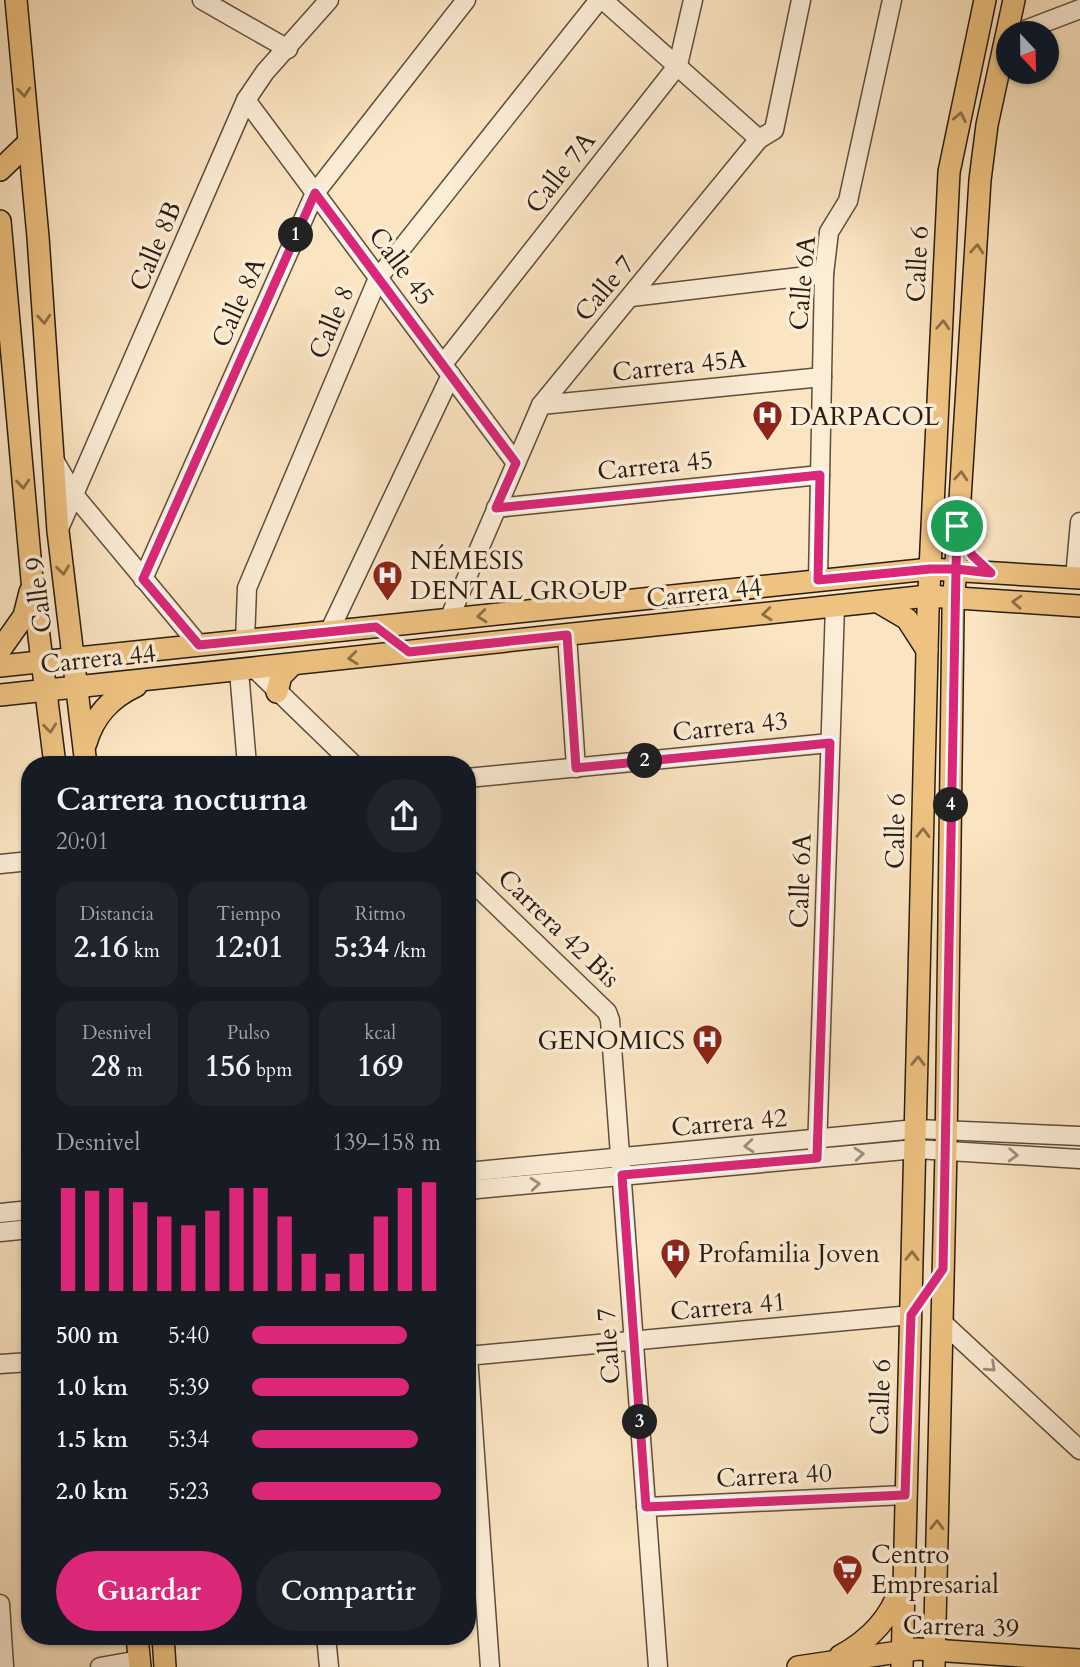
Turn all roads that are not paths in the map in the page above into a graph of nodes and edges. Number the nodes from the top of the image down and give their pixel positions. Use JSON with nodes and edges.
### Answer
{"nodes":[{"id":1,"x":16,"y":0,"type":"edge"},
{"id":2,"x":202,"y":0,"type":"edge"},
{"id":3,"x":328,"y":0,"type":"edge"},
{"id":4,"x":466,"y":0,"type":"edge"},
{"id":5,"x":601,"y":0,"type":"edge"},
{"id":6,"x":693,"y":0,"type":"edge"},
{"id":7,"x":802,"y":0,"type":"edge"},
{"id":8,"x":892,"y":0,"type":"edge"},
{"id":9,"x":985,"y":0,"type":"edge"},
{"id":10,"x":1014,"y":0,"type":"edge"},
{"id":11,"x":1080,"y":9,"type":"edge"},
{"id":12,"x":1012,"y":21,"type":"edge"},
{"id":13,"x":1049,"y":21,"type":"edge"},
{"id":14,"x":288,"y":50,"type":"junction"},
{"id":15,"x":678,"y":65,"type":"junction"},
{"id":16,"x":997,"y":84,"type":"edge"},
{"id":17,"x":246,"y":100,"type":"junction"},
{"id":18,"x":986,"y":125,"type":"junction"},
{"id":19,"x":759,"y":139,"type":"junction"},
{"id":20,"x":29,"y":142,"type":"junction"},
{"id":21,"x":0,"y":170,"type":"edge"},
{"id":22,"x":949,"y":172,"type":"junction"},
{"id":23,"x":315,"y":193,"type":"junction"},
{"id":24,"x":0,"y":221,"type":"edge"},
{"id":25,"x":824,"y":274,"type":"junction"},
{"id":26,"x":378,"y":278,"type":"junction"},
{"id":27,"x":631,"y":297,"type":"junction"},
{"id":28,"x":5,"y":325,"type":"edge"},
{"id":29,"x":447,"y":370,"type":"junction"},
{"id":30,"x":822,"y":377,"type":"junction"},
{"id":31,"x":541,"y":405,"type":"junction"},
{"id":32,"x":53,"y":458,"type":"junction"},
{"id":33,"x":516,"y":463,"type":"junction"},
{"id":34,"x":820,"y":475,"type":"junction"},
{"id":35,"x":75,"y":496,"type":"junction"},
{"id":36,"x":496,"y":508,"type":"junction"},
{"id":37,"x":1080,"y":522,"type":"edge"},
{"id":38,"x":957,"y":526,"type":"junction"},
{"id":39,"x":58,"y":531,"type":"junction"},
{"id":40,"x":930,"y":569,"type":"junction"},
{"id":41,"x":956,"y":569,"type":"junction"},
{"id":42,"x":991,"y":573,"type":"junction"},
{"id":43,"x":1078,"y":578,"type":"edge"},
{"id":44,"x":143,"y":579,"type":"junction"},
{"id":45,"x":32,"y":580,"type":"junction"},
{"id":46,"x":818,"y":580,"type":"junction"},
{"id":47,"x":928,"y":596,"type":"junction"},
{"id":48,"x":955,"y":597,"type":"junction"},
{"id":49,"x":626,"y":600,"type":"junction"},
{"id":50,"x":878,"y":602,"type":"junction"},
{"id":51,"x":835,"y":606,"type":"junction"},
{"id":52,"x":1080,"y":606,"type":"edge"},
{"id":53,"x":449,"y":619,"type":"junction"},
{"id":54,"x":376,"y":627,"type":"junction"},
{"id":55,"x":329,"y":632,"type":"junction"},
{"id":56,"x":567,"y":635,"type":"junction"},
{"id":57,"x":245,"y":640,"type":"junction"},
{"id":58,"x":199,"y":645,"type":"junction"},
{"id":59,"x":0,"y":650,"type":"edge"},
{"id":60,"x":409,"y":652,"type":"junction"},
{"id":61,"x":928,"y":652,"type":"junction"},
{"id":62,"x":74,"y":659,"type":"junction"},
{"id":63,"x":43,"y":662,"type":"junction"},
{"id":64,"x":292,"y":665,"type":"junction"},
{"id":65,"x":0,"y":666,"type":"edge"},
{"id":66,"x":247,"y":670,"type":"junction"},
{"id":67,"x":155,"y":680,"type":"junction"},
{"id":68,"x":78,"y":688,"type":"junction"},
{"id":69,"x":46,"y":692,"type":"junction"},
{"id":70,"x":277,"y":692,"type":"junction"},
{"id":71,"x":0,"y":695,"type":"edge"},
{"id":72,"x":830,"y":743,"type":"junction"},
{"id":73,"x":54,"y":756,"type":"edge"},
{"id":74,"x":85,"y":756,"type":"edge"},
{"id":75,"x":85,"y":756,"type":"edge"},
{"id":76,"x":247,"y":756,"type":"edge"},
{"id":77,"x":345,"y":756,"type":"edge"},
{"id":78,"x":576,"y":768,"type":"junction"},
{"id":79,"x":476,"y":777,"type":"edge"},
{"id":80,"x":21,"y":862,"type":"edge"},
{"id":81,"x":0,"y":863,"type":"edge"},
{"id":82,"x":476,"y":886,"type":"edge"},
{"id":83,"x":610,"y":1020,"type":"joint"},
{"id":84,"x":946,"y":1128,"type":"junction"},
{"id":85,"x":1080,"y":1136,"type":"edge"},
{"id":86,"x":916,"y":1139,"type":"junction"},
{"id":87,"x":817,"y":1149,"type":"junction"},
{"id":88,"x":946,"y":1150,"type":"junction"},
{"id":89,"x":1080,"y":1159,"type":"edge"},
{"id":90,"x":621,"y":1167,"type":"junction"},
{"id":91,"x":476,"y":1172,"type":"edge"},
{"id":92,"x":476,"y":1189,"type":"edge"},
{"id":93,"x":21,"y":1211,"type":"edge"},
{"id":94,"x":0,"y":1213,"type":"edge"},
{"id":95,"x":21,"y":1230,"type":"edge"},
{"id":96,"x":0,"y":1232,"type":"edge"},
{"id":97,"x":943,"y":1269,"type":"junction"},
{"id":98,"x":941,"y":1321,"type":"junction"},
{"id":99,"x":911,"y":1323,"type":"junction"},
{"id":100,"x":634,"y":1341,"type":"junction"},
{"id":101,"x":476,"y":1355,"type":"edge"},
{"id":102,"x":21,"y":1363,"type":"edge"},
{"id":103,"x":0,"y":1364,"type":"edge"},
{"id":104,"x":940,"y":1391,"type":"junction"},
{"id":105,"x":1080,"y":1450,"type":"edge"},
{"id":106,"x":476,"y":1469,"type":"edge"},
{"id":107,"x":905,"y":1495,"type":"junction"},
{"id":108,"x":646,"y":1507,"type":"junction"},
{"id":109,"x":904,"y":1574,"type":"junction"},
{"id":110,"x":0,"y":1604,"type":"edge"},
{"id":111,"x":138,"y":1645,"type":"edge"},
{"id":112,"x":164,"y":1645,"type":"edge"},
{"id":113,"x":327,"y":1645,"type":"edge"},
{"id":114,"x":934,"y":1658,"type":"edge"},
{"id":115,"x":902,"y":1659,"type":"edge"},
{"id":116,"x":1080,"y":1660,"type":"edge"},
{"id":117,"x":139,"y":1664,"type":"edge"},
{"id":118,"x":808,"y":1665,"type":"edge"},
{"id":119,"x":5,"y":1667,"type":"edge"},
{"id":120,"x":100,"y":1667,"type":"edge"},
{"id":121,"x":165,"y":1667,"type":"edge"},
{"id":122,"x":329,"y":1667,"type":"edge"},
{"id":123,"x":490,"y":1667,"type":"edge"},
{"id":124,"x":658,"y":1667,"type":"edge"}],
"edges":[{"from":1,"to":20,"type":"main road","name":"Calle 9","one_way":true},
{"from":2,"to":14,"type":"street"},
{"from":3,"to":14,"type":"street","name":"Calle 8B"},
{"from":4,"to":23,"type":"street","name":"Calle 8A"},
{"from":5,"to":15,"type":"street"},
{"from":5,"to":26,"type":"street","name":"Calle 8"},
{"from":6,"to":15,"type":"street","name":"Calle 7A"},
{"from":7,"to":19,"type":"street","name":"Calle 7"},
{"from":8,"to":25,"type":"street","name":"Calle 6A"},
{"from":22,"to":9,"type":"main road","name":"Calle 6","one_way":true},
{"from":10,"to":12,"type":"main road"},
{"from":11,"to":13,"type":"street"},
{"from":14,"to":17,"type":"street","name":"Calle 8B"},
{"from":15,"to":19,"type":"street"},
{"from":15,"to":29,"type":"street","name":"Calle 7A"},
{"from":16,"to":18,"type":"main road"},
{"from":17,"to":23,"type":"street","name":"Calle 45"},
{"from":17,"to":35,"type":"street","name":"Calle 8B"},
{"from":18,"to":22,"type":"main road"},
{"from":38,"to":18,"type":"main road","one_way":true},
{"from":19,"to":27,"type":"street","name":"Calle 7"},
{"from":20,"to":21,"type":"main road"},
{"from":20,"to":32,"type":"main road","name":"Calle 9","one_way":true},
{"from":40,"to":22,"type":"main road","name":"Calle 6","one_way":true},
{"from":23,"to":26,"type":"street","name":"Calle 45"},
{"from":23,"to":44,"type":"street","name":"Calle 8A"},
{"from":24,"to":28,"type":"main road","name":"Calle 9"},
{"from":25,"to":27,"type":"street"},
{"from":25,"to":30,"type":"street","name":"Calle 6A"},
{"from":26,"to":29,"type":"street","name":"Calle 45"},
{"from":26,"to":57,"type":"street","name":"Calle 8"},
{"from":27,"to":31,"type":"street","name":"Calle 7"},
{"from":28,"to":45,"type":"main road","name":"Calle 9","one_way":true},
{"from":29,"to":33,"type":"street","name":"Calle 45"},
{"from":29,"to":55,"type":"street","name":"Calle 7A"},
{"from":30,"to":31,"type":"street","name":"Carrera 45A"},
{"from":30,"to":34,"type":"street","name":"Calle 6A"},
{"from":31,"to":33,"type":"street","name":"Calle 7"},
{"from":32,"to":35,"type":"street"},
{"from":32,"to":39,"type":"main road","name":"Calle 9"},
{"from":33,"to":36,"type":"street","name":"Calle 7"},
{"from":34,"to":36,"type":"street","name":"Carrera 45"},
{"from":34,"to":46,"type":"street","name":"Calle 6A"},
{"from":35,"to":39,"type":"street","name":"Calle 8B"},
{"from":35,"to":44,"type":"street"},
{"from":36,"to":53,"type":"street","name":"Calle 7"},
{"from":37,"to":43,"type":"street"},
{"from":38,"to":41,"type":"main road"},
{"from":38,"to":42,"type":"main road"},
{"from":39,"to":62,"type":"main road","name":"Calle 9","one_way":true},
{"from":40,"to":41,"type":"main road","name":"Carrera 44"},
{"from":40,"to":46,"type":"main road","name":"Carrera 44"},
{"from":40,"to":47,"type":"main road","name":"Calle 6"},
{"from":41,"to":42,"type":"main road","name":"Carrera 44"},
{"from":41,"to":48,"type":"main road"},
{"from":42,"to":43,"type":"main road","name":"Carrera 44"},
{"from":44,"to":58,"type":"street"},
{"from":45,"to":59,"type":"main road"},
{"from":45,"to":63,"type":"main road","name":"Calle 9"},
{"from":46,"to":49,"type":"main road","name":"Carrera 44"},
{"from":47,"to":48,"type":"main road","name":"Carrera 44"},
{"from":47,"to":50,"type":"main road","name":"Carrera 44"},
{"from":47,"to":61,"type":"main road","name":"Calle 6"},
{"from":52,"to":48,"type":"main road","name":"Carrera 44","one_way":true},
{"from":48,"to":84,"type":"main road"},
{"from":49,"to":53,"type":"main road","name":"Carrera 44","one_way":true},
{"from":49,"to":56,"type":"main road"},
{"from":50,"to":51,"type":"main road","name":"Carrera 44"},
{"from":50,"to":61,"type":"main road"},
{"from":51,"to":56,"type":"main road","name":"Carrera 44","one_way":true},
{"from":51,"to":72,"type":"street","name":"Calle 6A"},
{"from":53,"to":54,"type":"main road","name":"Carrera 44"},
{"from":54,"to":55,"type":"main road","name":"Carrera 44"},
{"from":54,"to":60,"type":"main road"},
{"from":55,"to":57,"type":"main road","name":"Carrera 44"},
{"from":56,"to":60,"type":"main road","name":"Carrera 44"},
{"from":56,"to":78,"type":"street"},
{"from":57,"to":58,"type":"main road","name":"Carrera 44"},
{"from":58,"to":62,"type":"main road","name":"Carrera 44"},
{"from":60,"to":64,"type":"main road","name":"Carrera 44","one_way":true},
{"from":86,"to":61,"type":"main road","name":"Calle 6","one_way":true},
{"from":62,"to":63,"type":"main road","name":"Carrera 44"},
{"from":62,"to":68,"type":"main road","name":"Calle 9"},
{"from":63,"to":65,"type":"main road","name":"Carrera 44"},
{"from":63,"to":69,"type":"main road","name":"Calle 9"},
{"from":64,"to":66,"type":"main road","name":"Carrera 44"},
{"from":64,"to":70,"type":"main road"},
{"from":66,"to":67,"type":"main road","name":"Carrera 44"},
{"from":66,"to":70,"type":"street"},
{"from":66,"to":76,"type":"street"},
{"from":67,"to":68,"type":"main road","name":"Carrera 44"},
{"from":67,"to":75,"type":"main road"},
{"from":68,"to":69,"type":"main road","name":"Carrera 44"},
{"from":68,"to":74,"type":"main road","name":"Calle 9"},
{"from":69,"to":71,"type":"main road","name":"Carrera 44"},
{"from":69,"to":73,"type":"main road","name":"Calle 9","one_way":true},
{"from":70,"to":77,"type":"street"},
{"from":72,"to":78,"type":"street","name":"Carrera 43"},
{"from":72,"to":87,"type":"street","name":"Calle 6A"},
{"from":78,"to":79,"type":"street","name":"Carrera 43"},
{"from":80,"to":81,"type":"street"},
{"from":82,"to":83,"type":"street","name":"Carrera 42 Bis"},
{"from":83,"to":90,"type":"street","name":"Calle 7"},
{"from":84,"to":85,"type":"street","name":"Carrera 42"},
{"from":84,"to":86,"type":"street","name":"Carrera 42"},
{"from":84,"to":88,"type":"main road"},
{"from":86,"to":87,"type":"street","name":"Carrera 42"},
{"from":86,"to":88,"type":"street","name":"Carrera 42"},
{"from":99,"to":86,"type":"main road","name":"Calle 6","one_way":true},
{"from":87,"to":90,"type":"street","name":"Carrera 42"},
{"from":88,"to":89,"type":"street","name":"Carrera 42","one_way":true},
{"from":88,"to":97,"type":"main road"},
{"from":90,"to":91,"type":"street","name":"Carrera 42"},
{"from":92,"to":90,"type":"street","name":"Carrera 42","one_way":true},
{"from":90,"to":100,"type":"street","name":"Calle 7"},
{"from":93,"to":94,"type":"street"},
{"from":95,"to":96,"type":"street"},
{"from":97,"to":98,"type":"main road"},
{"from":97,"to":99,"type":"main road"},
{"from":98,"to":104,"type":"main road"},
{"from":98,"to":105,"type":"street","one_way":true},
{"from":99,"to":100,"type":"street","name":"Carrera 41"},
{"from":99,"to":104,"type":"main road"},
{"from":99,"to":107,"type":"main road","name":"Calle 6"},
{"from":100,"to":101,"type":"street","name":"Carrera 41"},
{"from":100,"to":108,"type":"street","name":"Calle 7"},
{"from":102,"to":103,"type":"street"},
{"from":114,"to":104,"type":"main road","one_way":true},
{"from":106,"to":123,"type":"street"},
{"from":107,"to":108,"type":"street","name":"Carrera 40"},
{"from":107,"to":109,"type":"main road","name":"Calle 6"},
{"from":108,"to":124,"type":"street","name":"Calle 7"},
{"from":109,"to":115,"type":"main road","name":"Calle 6"},
{"from":109,"to":118,"type":"main road"},
{"from":110,"to":119,"type":"street"},
{"from":111,"to":117,"type":"main road"},
{"from":112,"to":121,"type":"main road"},
{"from":113,"to":122,"type":"street"},
{"from":114,"to":115,"type":"main road","name":"Carrera 39"},
{"from":114,"to":116,"type":"main road","name":"Carrera 39"},
{"from":115,"to":118,"type":"main road","name":"Carrera 39"},
{"from":117,"to":120,"type":"street"}]}
